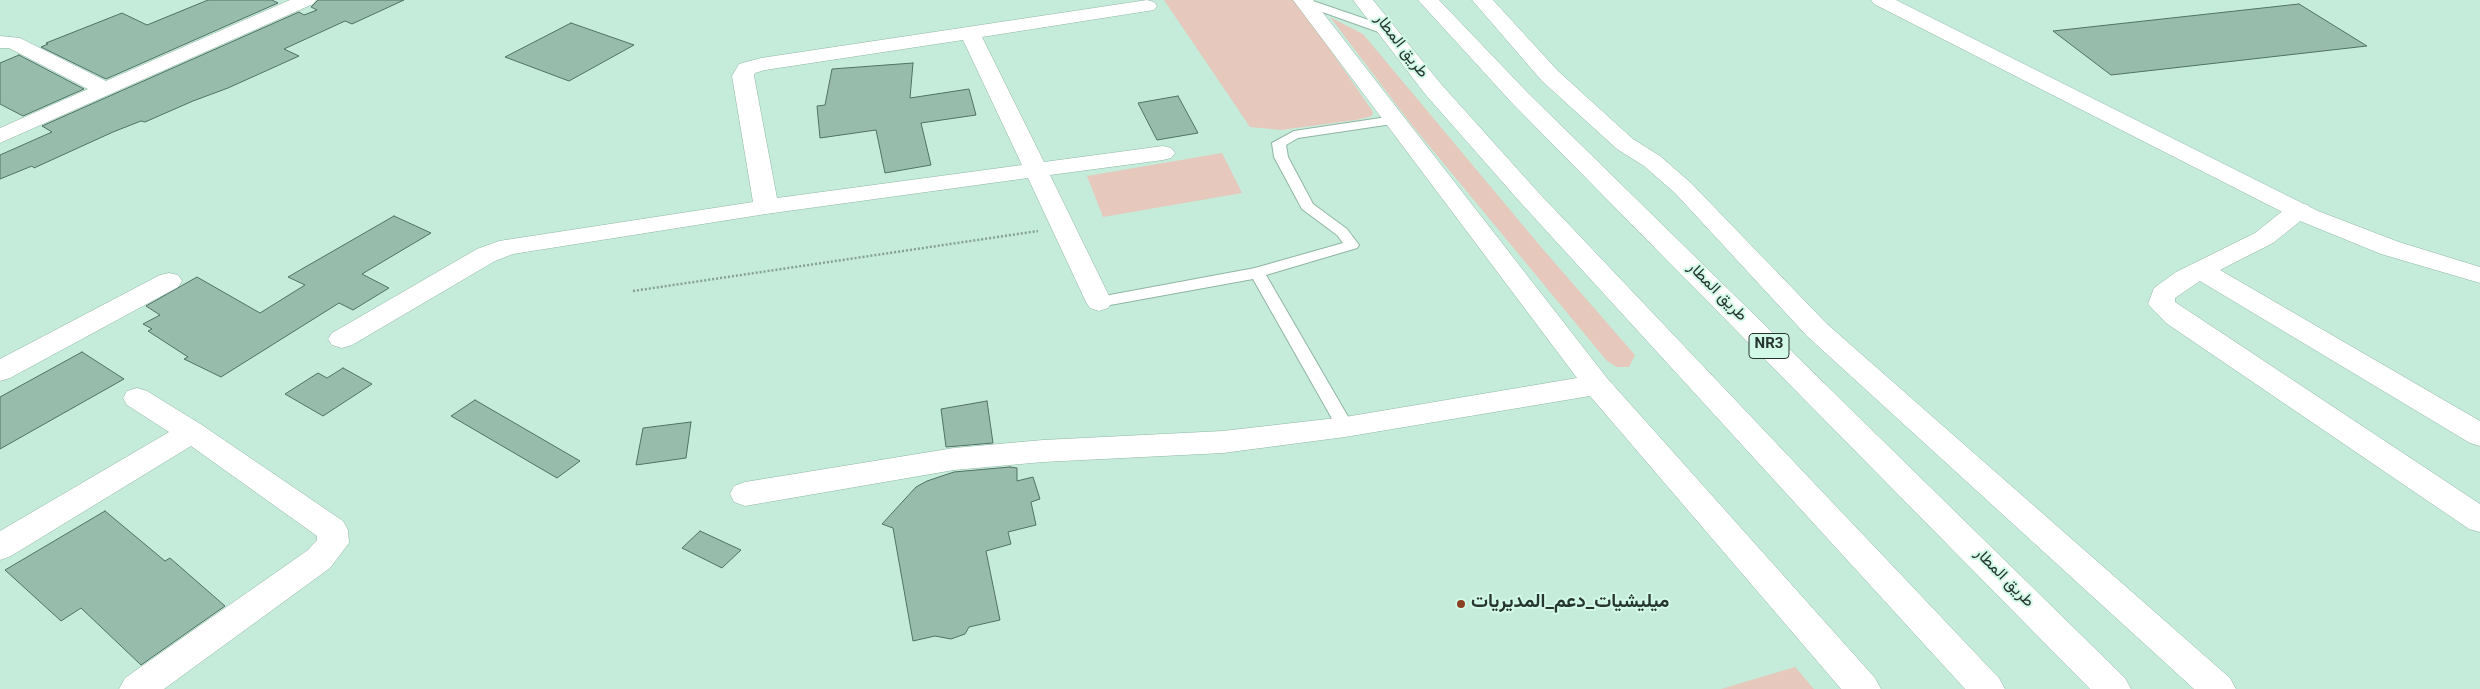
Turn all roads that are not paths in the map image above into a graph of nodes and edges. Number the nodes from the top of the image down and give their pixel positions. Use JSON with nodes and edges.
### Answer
{"nodes":[{"id":1,"x":306,"y":0,"type":"edge"},
{"id":2,"x":1363,"y":0,"type":"edge"},
{"id":3,"x":1428,"y":0,"type":"edge"},
{"id":4,"x":1482,"y":0,"type":"edge"},
{"id":5,"x":1881,"y":0,"type":"edge"},
{"id":6,"x":1303,"y":1,"type":"edge"},
{"id":7,"x":1147,"y":6,"type":"dead end"},
{"id":8,"x":1388,"y":31,"type":"junction"},
{"id":9,"x":970,"y":33,"type":"junction"},
{"id":10,"x":0,"y":42,"type":"edge"},
{"id":11,"x":105,"y":89,"type":"junction"},
{"id":12,"x":1394,"y":120,"type":"junction"},
{"id":13,"x":0,"y":136,"type":"edge"},
{"id":14,"x":1163,"y":153,"type":"dead end"},
{"id":15,"x":1034,"y":170,"type":"junction"},
{"id":16,"x":766,"y":207,"type":"junction"},
{"id":17,"x":2299,"y":210,"type":"junction"},
{"id":18,"x":2201,"y":270,"type":"junction"},
{"id":19,"x":1258,"y":273,"type":"junction"},
{"id":20,"x":2480,"y":275,"type":"edge"},
{"id":21,"x":169,"y":281,"type":"dead end"},
{"id":22,"x":1099,"y":302,"type":"joint"},
{"id":23,"x":342,"y":339,"type":"dead end"},
{"id":24,"x":0,"y":371,"type":"edge"},
{"id":25,"x":1597,"y":385,"type":"junction"},
{"id":26,"x":136,"y":398,"type":"dead end"},
{"id":27,"x":1345,"y":427,"type":"junction"},
{"id":28,"x":192,"y":432,"type":"junction"},
{"id":29,"x":2480,"y":435,"type":"edge"},
{"id":30,"x":745,"y":494,"type":"dead end"},
{"id":31,"x":2480,"y":520,"type":"edge"},
{"id":32,"x":0,"y":546,"type":"edge"},
{"id":33,"x":137,"y":689,"type":"edge"},
{"id":34,"x":1863,"y":689,"type":"edge"},
{"id":35,"x":1987,"y":689,"type":"edge"},
{"id":36,"x":2112,"y":689,"type":"edge"},
{"id":37,"x":2218,"y":689,"type":"edge"}],
"edges":[{"from":1,"to":11,"type":"main road"},
{"from":2,"to":8,"type":"main road","name":"طريق المطار"},
{"from":3,"to":36,"type":"main road","name":"طريق المطار","number":"NR3"},
{"from":4,"to":37,"type":"main road"},
{"from":5,"to":17,"type":"main road"},
{"from":6,"to":8,"type":"lane"},
{"from":6,"to":12,"type":"main road"},
{"from":7,"to":9,"type":"main road"},
{"from":8,"to":35,"type":"main road","name":"طريق المطار"},
{"from":9,"to":15,"type":"main road"},
{"from":9,"to":16,"type":"main road"},
{"from":10,"to":11,"type":"main road"},
{"from":11,"to":13,"type":"main road"},
{"from":12,"to":19,"type":"lane"},
{"from":12,"to":25,"type":"main road"},
{"from":14,"to":15,"type":"main road"},
{"from":15,"to":16,"type":"main road"},
{"from":15,"to":22,"type":"main road"},
{"from":16,"to":23,"type":"main road"},
{"from":17,"to":18,"type":"main road"},
{"from":17,"to":20,"type":"main road"},
{"from":18,"to":29,"type":"main road"},
{"from":18,"to":31,"type":"main road"},
{"from":19,"to":22,"type":"lane"},
{"from":19,"to":27,"type":"lane"},
{"from":21,"to":24,"type":"main road"},
{"from":25,"to":27,"type":"main road"},
{"from":25,"to":34,"type":"main road"},
{"from":26,"to":28,"type":"main road"},
{"from":27,"to":30,"type":"main road"},
{"from":28,"to":32,"type":"main road"},
{"from":28,"to":33,"type":"main road"}]}
